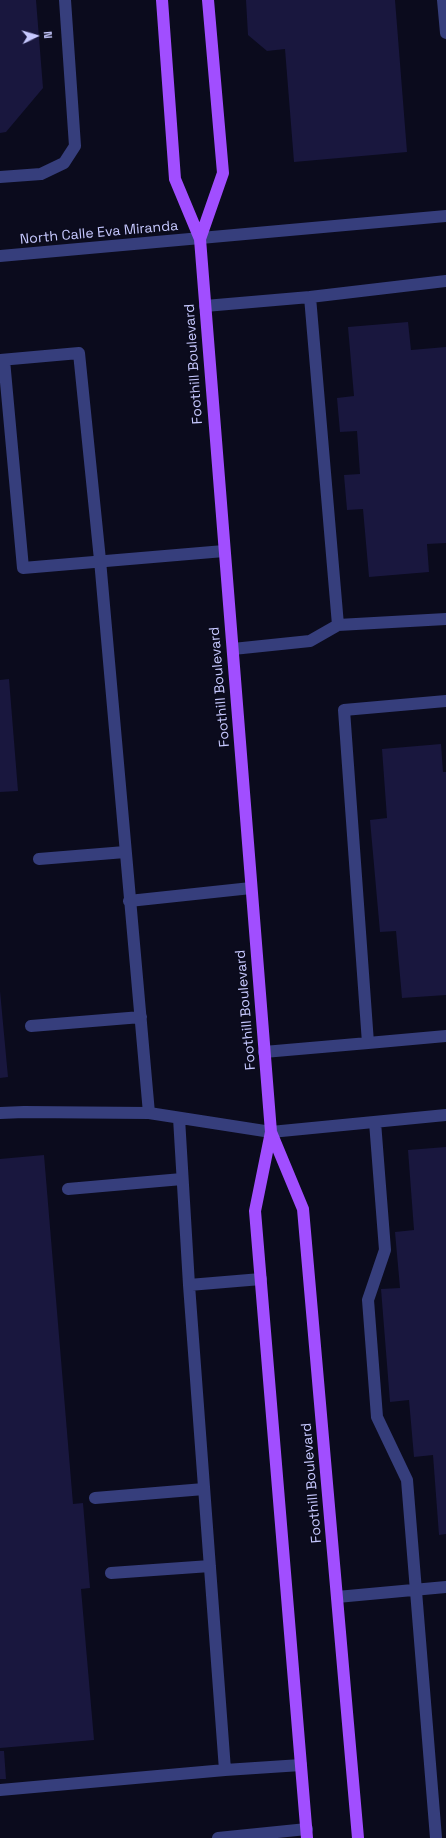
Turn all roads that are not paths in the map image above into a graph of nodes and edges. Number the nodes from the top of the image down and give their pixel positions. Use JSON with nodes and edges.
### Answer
{"nodes":[{"id":1,"x":65,"y":0,"type":"edge"},
{"id":2,"x":162,"y":0,"type":"edge"},
{"id":3,"x":208,"y":0,"type":"edge"},
{"id":4,"x":443,"y":0,"type":"edge"},
{"id":5,"x":446,"y":33,"type":"edge"},
{"id":6,"x":0,"y":178,"type":"edge"},
{"id":7,"x":446,"y":216,"type":"edge"},
{"id":8,"x":200,"y":239,"type":"junction"},
{"id":9,"x":0,"y":256,"type":"edge"},
{"id":10,"x":446,"y":281,"type":"edge"},
{"id":11,"x":310,"y":297,"type":"junction"},
{"id":12,"x":205,"y":306,"type":"junction"},
{"id":13,"x":2,"y":360,"type":"edge"},
{"id":14,"x":224,"y":551,"type":"junction"},
{"id":15,"x":100,"y":560,"type":"junction"},
{"id":16,"x":446,"y":619,"type":"edge"},
{"id":17,"x":338,"y":625,"type":"junction"},
{"id":18,"x":232,"y":649,"type":"junction"},
{"id":19,"x":446,"y":701,"type":"edge"},
{"id":20,"x":125,"y":852,"type":"junction"},
{"id":21,"x":39,"y":859,"type":"dead end"},
{"id":22,"x":251,"y":888,"type":"junction"},
{"id":23,"x":130,"y":901,"type":"junction"},
{"id":24,"x":140,"y":1017,"type":"junction"},
{"id":25,"x":31,"y":1026,"type":"dead end"},
{"id":26,"x":446,"y":1036,"type":"edge"},
{"id":27,"x":368,"y":1043,"type":"junction"},
{"id":28,"x":264,"y":1052,"type":"junction"},
{"id":29,"x":0,"y":1113,"type":"edge"},
{"id":30,"x":149,"y":1113,"type":"junction"},
{"id":31,"x":446,"y":1115,"type":"edge"},
{"id":32,"x":179,"y":1118,"type":"junction"},
{"id":33,"x":375,"y":1122,"type":"junction"},
{"id":34,"x":271,"y":1132,"type":"junction"},
{"id":35,"x":182,"y":1179,"type":"junction"},
{"id":36,"x":68,"y":1189,"type":"dead end"},
{"id":37,"x":261,"y":1279,"type":"junction"},
{"id":38,"x":188,"y":1286,"type":"junction"},
{"id":39,"x":204,"y":1489,"type":"junction"},
{"id":40,"x":95,"y":1498,"type":"dead end"},
{"id":41,"x":210,"y":1566,"type":"junction"},
{"id":42,"x":111,"y":1573,"type":"dead end"},
{"id":43,"x":446,"y":1588,"type":"edge"},
{"id":44,"x":416,"y":1590,"type":"junction"},
{"id":45,"x":337,"y":1597,"type":"junction"},
{"id":46,"x":301,"y":1764,"type":"junction"},
{"id":47,"x":225,"y":1770,"type":"junction"},
{"id":48,"x":0,"y":1790,"type":"edge"},
{"id":49,"x":307,"y":1834,"type":"edge"},
{"id":50,"x":218,"y":1838,"type":"edge"},
{"id":51,"x":316,"y":1838,"type":"edge"},
{"id":52,"x":358,"y":1838,"type":"edge"},
{"id":53,"x":436,"y":1838,"type":"edge"}],
"edges":[{"from":1,"to":6,"type":"street"},
{"from":2,"to":8,"type":"main road","name":"Foothill Boulevard"},
{"from":3,"to":8,"type":"main road","name":"Foothill Boulevard"},
{"from":4,"to":5,"type":"street"},
{"from":7,"to":8,"type":"street","name":"North Calle Eva Miranda"},
{"from":8,"to":9,"type":"street","name":"North Calle Eva Miranda"},
{"from":8,"to":12,"type":"main road","name":"Foothill Boulevard"},
{"from":10,"to":11,"type":"street"},
{"from":11,"to":12,"type":"street"},
{"from":11,"to":17,"type":"street"},
{"from":12,"to":14,"type":"main road","name":"Foothill Boulevard"},
{"from":13,"to":15,"type":"street"},
{"from":13,"to":15,"type":"street"},
{"from":14,"to":15,"type":"street"},
{"from":14,"to":18,"type":"main road","name":"Foothill Boulevard"},
{"from":15,"to":20,"type":"street"},
{"from":16,"to":17,"type":"street"},
{"from":17,"to":18,"type":"street"},
{"from":18,"to":22,"type":"main road","name":"Foothill Boulevard"},
{"from":19,"to":27,"type":"street"},
{"from":20,"to":21,"type":"street"},
{"from":20,"to":23,"type":"street"},
{"from":22,"to":23,"type":"street"},
{"from":22,"to":28,"type":"main road","name":"Foothill Boulevard"},
{"from":23,"to":24,"type":"street"},
{"from":24,"to":25,"type":"street"},
{"from":24,"to":30,"type":"street"},
{"from":26,"to":27,"type":"street"},
{"from":27,"to":28,"type":"street"},
{"from":28,"to":34,"type":"main road","name":"Foothill Boulevard"},
{"from":29,"to":30,"type":"street"},
{"from":30,"to":32,"type":"street"},
{"from":31,"to":33,"type":"street"},
{"from":32,"to":34,"type":"street"},
{"from":32,"to":35,"type":"street"},
{"from":33,"to":34,"type":"street"},
{"from":33,"to":44,"type":"street"},
{"from":34,"to":37,"type":"main road","name":"Foothill Boulevard"},
{"from":34,"to":45,"type":"main road","name":"Foothill Boulevard"},
{"from":35,"to":36,"type":"street"},
{"from":35,"to":38,"type":"street"},
{"from":37,"to":38,"type":"street"},
{"from":37,"to":46,"type":"main road","name":"Foothill Boulevard"},
{"from":38,"to":39,"type":"street"},
{"from":39,"to":40,"type":"street"},
{"from":39,"to":41,"type":"street"},
{"from":41,"to":42,"type":"street"},
{"from":41,"to":47,"type":"street"},
{"from":43,"to":44,"type":"street"},
{"from":44,"to":45,"type":"street"},
{"from":44,"to":53,"type":"street"},
{"from":45,"to":52,"type":"main road","name":"Foothill Boulevard"},
{"from":46,"to":47,"type":"street"},
{"from":46,"to":49,"type":"main road","name":"Foothill Boulevard"},
{"from":47,"to":48,"type":"street"},
{"from":49,"to":50,"type":"street"},
{"from":49,"to":51,"type":"main road"}]}
